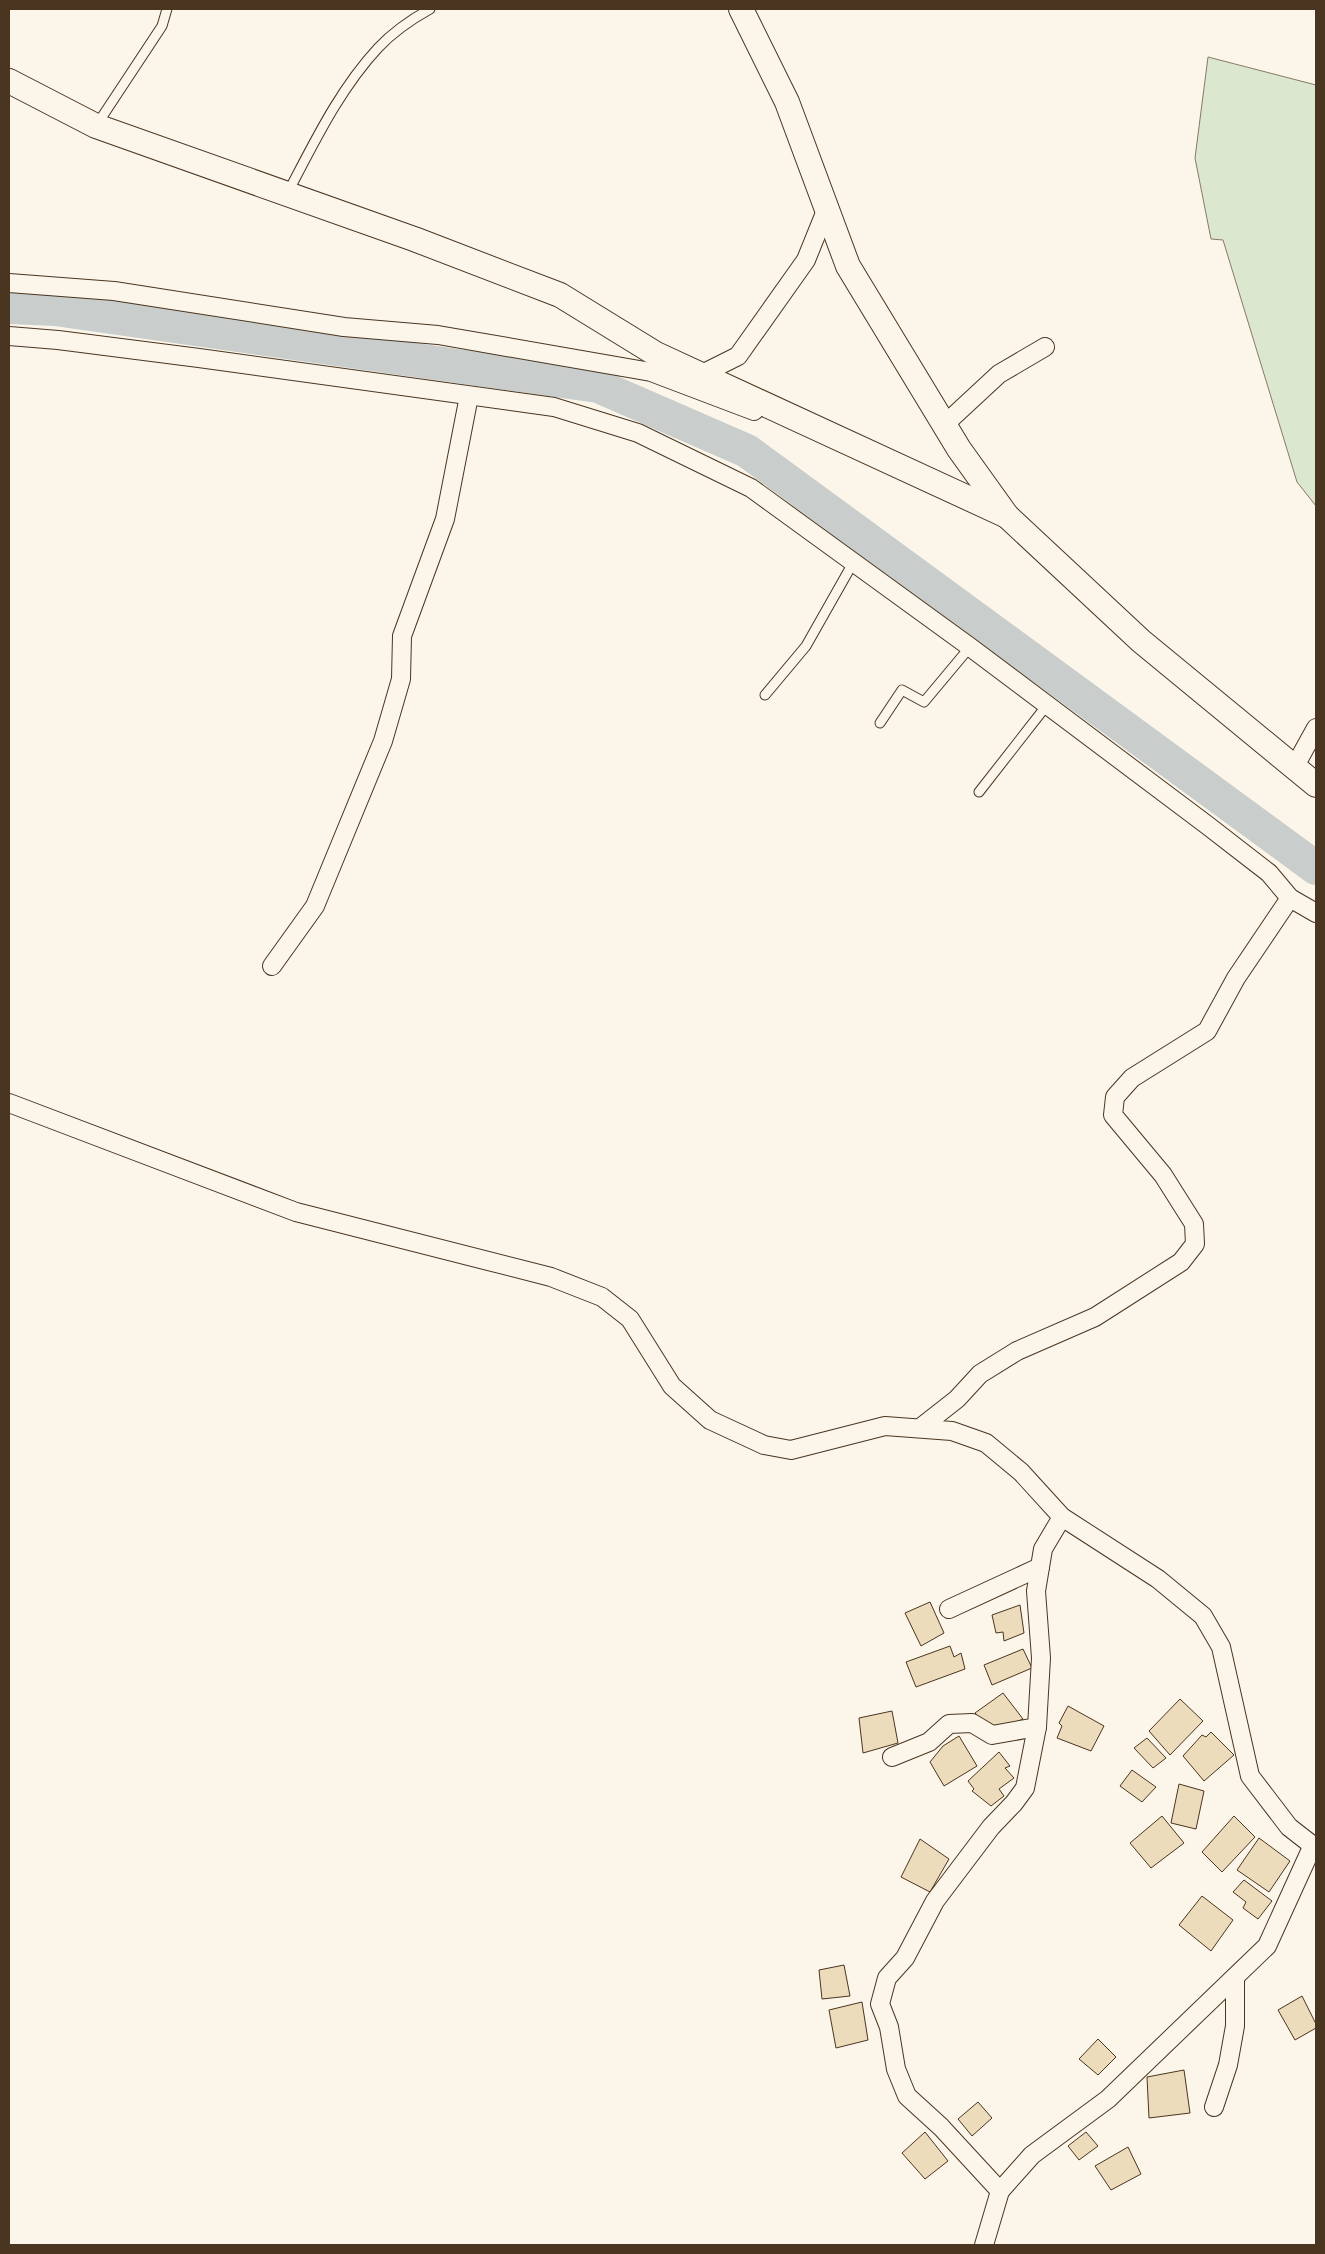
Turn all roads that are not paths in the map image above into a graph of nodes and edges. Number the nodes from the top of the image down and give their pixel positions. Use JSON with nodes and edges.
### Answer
{"nodes":[{"id":1,"x":167,"y":9,"type":"edge"},
{"id":2,"x":430,"y":9,"type":"edge"},
{"id":3,"x":741,"y":9,"type":"edge"},
{"id":4,"x":9,"y":81,"type":"edge"},
{"id":5,"x":96,"y":126,"type":"junction"},
{"id":6,"x":287,"y":194,"type":"junction"},
{"id":7,"x":826,"y":208,"type":"junction"},
{"id":8,"x":9,"y":283,"type":"edge"},
{"id":9,"x":9,"y":336,"type":"edge"},
{"id":10,"x":1045,"y":347,"type":"dead end"},
{"id":11,"x":700,"y":375,"type":"junction"},
{"id":12,"x":469,"y":396,"type":"junction"},
{"id":13,"x":798,"y":420,"type":"junction"},
{"id":14,"x":944,"y":425,"type":"junction"},
{"id":15,"x":1007,"y":516,"type":"junction"},
{"id":16,"x":854,"y":563,"type":"junction"},
{"id":17,"x":970,"y":647,"type":"junction"},
{"id":18,"x":765,"y":695,"type":"dead end"},
{"id":19,"x":1046,"y":705,"type":"junction"},
{"id":20,"x":880,"y":724,"type":"dead end"},
{"id":21,"x":1316,"y":728,"type":"edge"},
{"id":22,"x":1294,"y":766,"type":"junction"},
{"id":23,"x":1316,"y":785,"type":"edge"},
{"id":24,"x":979,"y":792,"type":"dead end"},
{"id":25,"x":1290,"y":898,"type":"junction"},
{"id":26,"x":1316,"y":913,"type":"edge"},
{"id":27,"x":272,"y":966,"type":"dead end"},
{"id":28,"x":9,"y":1103,"type":"edge"},
{"id":29,"x":920,"y":1428,"type":"junction"},
{"id":30,"x":1062,"y":1517,"type":"junction"},
{"id":31,"x":1040,"y":1567,"type":"junction"},
{"id":32,"x":949,"y":1609,"type":"dead end"},
{"id":33,"x":1037,"y":1727,"type":"junction"},
{"id":34,"x":892,"y":1757,"type":"dead end"},
{"id":35,"x":1315,"y":1846,"type":"edge"},
{"id":36,"x":1235,"y":1977,"type":"junction"},
{"id":37,"x":1214,"y":2107,"type":"dead end"},
{"id":38,"x":1000,"y":2191,"type":"junction"},
{"id":39,"x":984,"y":2245,"type":"edge"}],
"edges":[{"from":1,"to":5,"type":"lane"},
{"from":2,"to":6,"type":"lane"},
{"from":3,"to":7,"type":"street"},
{"from":4,"to":5,"type":"street"},
{"from":5,"to":6,"type":"street"},
{"from":6,"to":11,"type":"street"},
{"from":7,"to":11,"type":"street"},
{"from":7,"to":14,"type":"street"},
{"from":8,"to":13,"type":"street"},
{"from":9,"to":12,"type":"street"},
{"from":10,"to":14,"type":"street"},
{"from":11,"to":13,"type":"street"},
{"from":12,"to":16,"type":"street"},
{"from":12,"to":27,"type":"street"},
{"from":13,"to":15,"type":"street"},
{"from":14,"to":15,"type":"street"},
{"from":15,"to":22,"type":"street"},
{"from":16,"to":17,"type":"street"},
{"from":16,"to":18,"type":"lane"},
{"from":17,"to":19,"type":"street"},
{"from":17,"to":20,"type":"lane"},
{"from":19,"to":24,"type":"lane"},
{"from":19,"to":25,"type":"street"},
{"from":21,"to":22,"type":"street"},
{"from":22,"to":23,"type":"street"},
{"from":25,"to":26,"type":"street"},
{"from":25,"to":29,"type":"street"},
{"from":28,"to":29,"type":"street"},
{"from":29,"to":30,"type":"street"},
{"from":30,"to":31,"type":"street"},
{"from":30,"to":35,"type":"street"},
{"from":31,"to":32,"type":"street"},
{"from":31,"to":33,"type":"street"},
{"from":33,"to":34,"type":"street"},
{"from":33,"to":38,"type":"street"},
{"from":35,"to":36,"type":"street"},
{"from":36,"to":37,"type":"street"},
{"from":36,"to":38,"type":"street"},
{"from":38,"to":39,"type":"street"}]}
